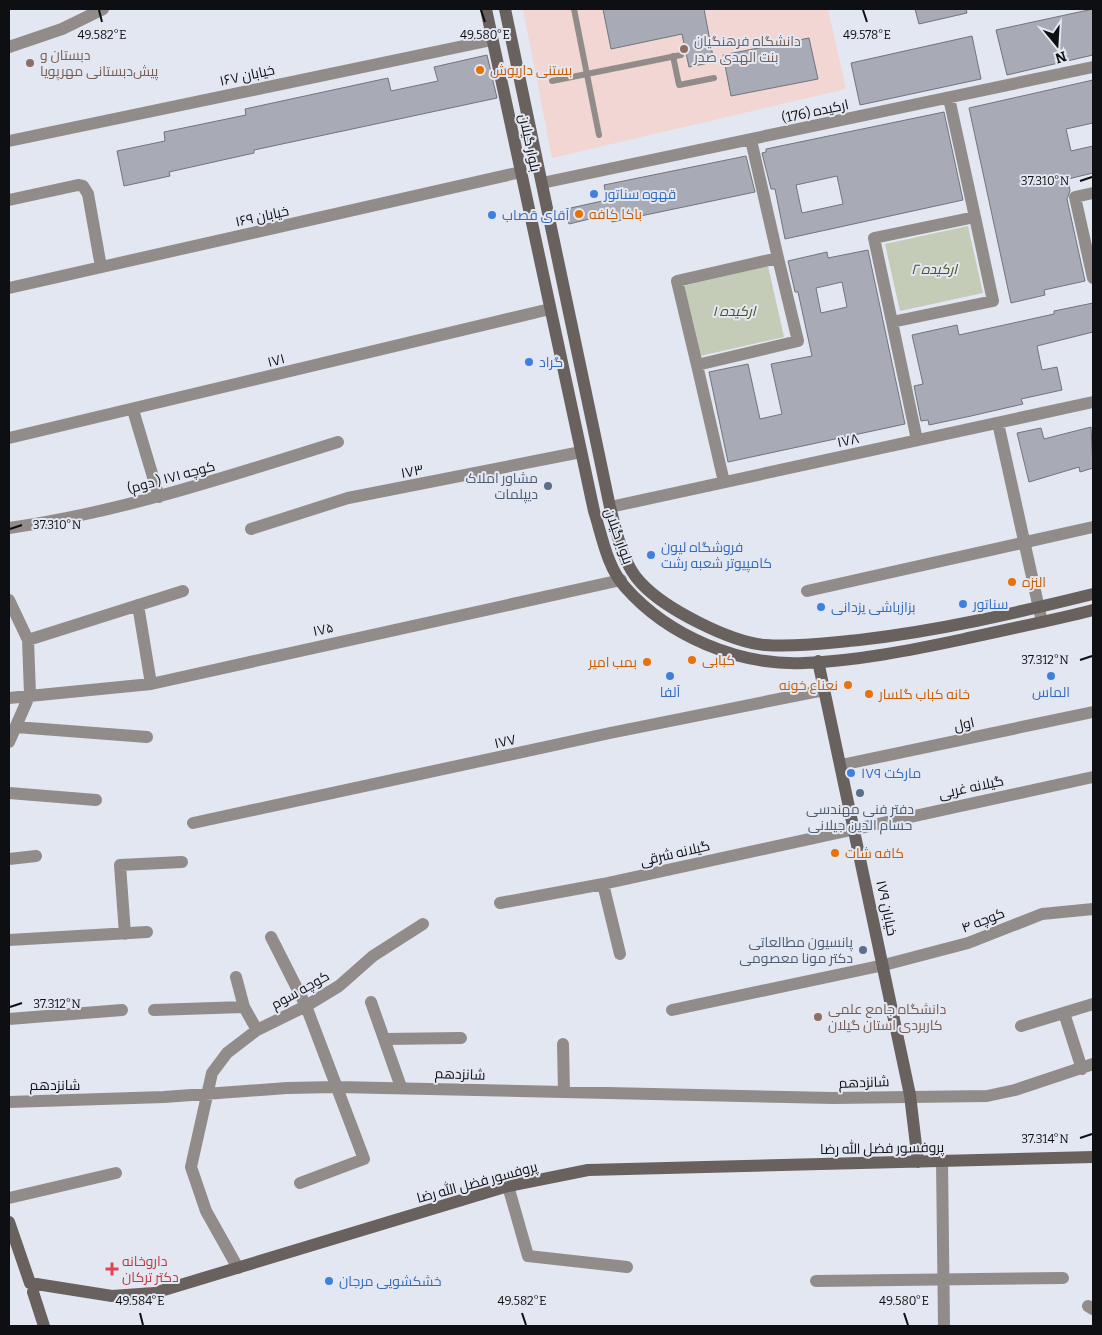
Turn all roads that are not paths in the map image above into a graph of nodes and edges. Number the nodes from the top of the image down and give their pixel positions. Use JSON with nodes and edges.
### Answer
{"nodes":[{"id":1,"x":104,"y":9,"type":"edge"},
{"id":2,"x":486,"y":9,"type":"edge"},
{"id":3,"x":505,"y":9,"type":"edge"},
{"id":4,"x":574,"y":9,"type":"edge"},
{"id":5,"x":492,"y":40,"type":"junction"},
{"id":6,"x":9,"y":47,"type":"edge"},
{"id":7,"x":682,"y":55,"type":"dead end"},
{"id":8,"x":673,"y":56,"type":"junction"},
{"id":9,"x":1093,"y":67,"type":"edge"},
{"id":10,"x":587,"y":74,"type":"junction"},
{"id":11,"x":714,"y":78,"type":"dead end"},
{"id":12,"x":552,"y":81,"type":"dead end"},
{"id":13,"x":950,"y":98,"type":"junction"},
{"id":14,"x":599,"y":135,"type":"dead end"},
{"id":15,"x":751,"y":140,"type":"junction"},
{"id":16,"x":9,"y":141,"type":"edge"},
{"id":17,"x":521,"y":172,"type":"junction"},
{"id":18,"x":542,"y":184,"type":"junction"},
{"id":19,"x":1093,"y":194,"type":"edge"},
{"id":20,"x":9,"y":200,"type":"edge"},
{"id":21,"x":975,"y":216,"type":"junction"},
{"id":22,"x":778,"y":258,"type":"junction"},
{"id":23,"x":101,"y":267,"type":"junction"},
{"id":24,"x":1093,"y":280,"type":"edge"},
{"id":25,"x":9,"y":288,"type":"edge"},
{"id":26,"x":550,"y":309,"type":"junction"},
{"id":27,"x":892,"y":322,"type":"junction"},
{"id":28,"x":697,"y":365,"type":"junction"},
{"id":29,"x":1093,"y":402,"type":"edge"},
{"id":30,"x":133,"y":410,"type":"junction"},
{"id":31,"x":998,"y":423,"type":"junction"},
{"id":32,"x":9,"y":438,"type":"edge"},
{"id":33,"x":917,"y":440,"type":"junction"},
{"id":34,"x":338,"y":442,"type":"dead end"},
{"id":35,"x":581,"y":452,"type":"junction"},
{"id":36,"x":724,"y":482,"type":"junction"},
{"id":37,"x":159,"y":497,"type":"junction"},
{"id":38,"x":610,"y":507,"type":"junction"},
{"id":39,"x":1093,"y":527,"type":"edge"},
{"id":40,"x":9,"y":528,"type":"edge"},
{"id":41,"x":251,"y":529,"type":"dead end"},
{"id":42,"x":1024,"y":543,"type":"junction"},
{"id":43,"x":620,"y":580,"type":"junction"},
{"id":44,"x":183,"y":591,"type":"dead end"},
{"id":45,"x":807,"y":591,"type":"dead end"},
{"id":46,"x":1093,"y":594,"type":"edge"},
{"id":47,"x":9,"y":600,"type":"edge"},
{"id":48,"x":138,"y":605,"type":"junction"},
{"id":49,"x":1038,"y":607,"type":"junction"},
{"id":50,"x":1093,"y":610,"type":"edge"},
{"id":51,"x":1042,"y":622,"type":"junction"},
{"id":52,"x":28,"y":640,"type":"junction"},
{"id":53,"x":818,"y":661,"type":"junction"},
{"id":54,"x":151,"y":684,"type":"junction"},
{"id":55,"x":824,"y":690,"type":"junction"},
{"id":56,"x":30,"y":694,"type":"junction"},
{"id":57,"x":9,"y":698,"type":"edge"},
{"id":58,"x":1093,"y":712,"type":"edge"},
{"id":59,"x":16,"y":726,"type":"junction"},
{"id":60,"x":147,"y":737,"type":"dead end"},
{"id":61,"x":9,"y":742,"type":"edge"},
{"id":62,"x":841,"y":765,"type":"junction"},
{"id":63,"x":1093,"y":777,"type":"edge"},
{"id":64,"x":9,"y":793,"type":"edge"},
{"id":65,"x":96,"y":800,"type":"dead end"},
{"id":66,"x":193,"y":823,"type":"dead end"},
{"id":67,"x":856,"y":828,"type":"junction"},
{"id":68,"x":36,"y":856,"type":"dead end"},
{"id":69,"x":9,"y":859,"type":"edge"},
{"id":70,"x":182,"y":862,"type":"dead end"},
{"id":71,"x":603,"y":884,"type":"junction"},
{"id":72,"x":500,"y":903,"type":"dead end"},
{"id":73,"x":1093,"y":909,"type":"edge"},
{"id":74,"x":423,"y":924,"type":"dead end"},
{"id":75,"x":147,"y":932,"type":"dead end"},
{"id":76,"x":124,"y":934,"type":"junction"},
{"id":77,"x":271,"y":937,"type":"dead end"},
{"id":78,"x":9,"y":940,"type":"edge"},
{"id":79,"x":620,"y":954,"type":"dead end"},
{"id":80,"x":884,"y":964,"type":"junction"},
{"id":81,"x":236,"y":977,"type":"dead end"},
{"id":82,"x":371,"y":1002,"type":"dead end"},
{"id":83,"x":1093,"y":1004,"type":"edge"},
{"id":84,"x":306,"y":1006,"type":"junction"},
{"id":85,"x":244,"y":1007,"type":"junction"},
{"id":86,"x":122,"y":1010,"type":"dead end"},
{"id":87,"x":154,"y":1010,"type":"dead end"},
{"id":88,"x":672,"y":1010,"type":"dead end"},
{"id":89,"x":1064,"y":1013,"type":"junction"},
{"id":90,"x":9,"y":1019,"type":"edge"},
{"id":91,"x":1021,"y":1026,"type":"dead end"},
{"id":92,"x":257,"y":1030,"type":"junction"},
{"id":93,"x":461,"y":1038,"type":"dead end"},
{"id":94,"x":385,"y":1039,"type":"junction"},
{"id":95,"x":563,"y":1044,"type":"dead end"},
{"id":96,"x":1087,"y":1066,"type":"edge"},
{"id":97,"x":337,"y":1087,"type":"junction"},
{"id":98,"x":401,"y":1087,"type":"junction"},
{"id":99,"x":564,"y":1092,"type":"junction"},
{"id":100,"x":207,"y":1094,"type":"junction"},
{"id":101,"x":910,"y":1095,"type":"junction"},
{"id":102,"x":9,"y":1102,"type":"edge"},
{"id":103,"x":1093,"y":1157,"type":"edge"},
{"id":104,"x":942,"y":1161,"type":"junction"},
{"id":105,"x":918,"y":1162,"type":"junction"},
{"id":106,"x":116,"y":1173,"type":"dead end"},
{"id":107,"x":300,"y":1183,"type":"dead end"},
{"id":108,"x":508,"y":1186,"type":"junction"},
{"id":109,"x":9,"y":1198,"type":"edge"},
{"id":110,"x":9,"y":1222,"type":"edge"},
{"id":111,"x":627,"y":1266,"type":"dead end"},
{"id":112,"x":238,"y":1268,"type":"junction"},
{"id":113,"x":943,"y":1278,"type":"junction"},
{"id":114,"x":1063,"y":1278,"type":"dead end"},
{"id":115,"x":816,"y":1281,"type":"dead end"},
{"id":116,"x":32,"y":1288,"type":"junction"},
{"id":117,"x":44,"y":1326,"type":"edge"},
{"id":118,"x":944,"y":1326,"type":"edge"}],
"edges":[{"from":1,"to":6,"type":"street"},
{"from":2,"to":5,"type":"main road","name":"بلوار گیلان"},
{"from":3,"to":18,"type":"main road","name":"بلوار گیلان"},
{"from":4,"to":10,"type":"lane"},
{"from":5,"to":16,"type":"street","name":"خیابان ۱۶۷"},
{"from":5,"to":17,"type":"main road","name":"بلوار گیلان"},
{"from":7,"to":8,"type":"lane"},
{"from":8,"to":10,"type":"lane"},
{"from":8,"to":11,"type":"lane"},
{"from":9,"to":13,"type":"street","name":"ارکیده (176)"},
{"from":10,"to":12,"type":"lane"},
{"from":10,"to":14,"type":"lane"},
{"from":13,"to":15,"type":"street","name":"ارکیده (176)"},
{"from":13,"to":21,"type":"street"},
{"from":15,"to":18,"type":"street","name":"ارکیده (176)"},
{"from":15,"to":22,"type":"street"},
{"from":17,"to":23,"type":"street","name":"خیابان ۱۶۹"},
{"from":17,"to":26,"type":"main road","name":"بلوار گیلان"},
{"from":18,"to":38,"type":"main road","name":"بلوار گیلان"},
{"from":19,"to":24,"type":"street"},
{"from":20,"to":23,"type":"street"},
{"from":21,"to":27,"type":"street"},
{"from":21,"to":27,"type":"street"},
{"from":22,"to":28,"type":"street"},
{"from":22,"to":28,"type":"street"},
{"from":23,"to":25,"type":"street","name":"خیابان ۱۶۹"},
{"from":26,"to":30,"type":"street","name":"۱۷۱"},
{"from":26,"to":35,"type":"main road","name":"بلوار گیلان"},
{"from":27,"to":33,"type":"street"},
{"from":28,"to":36,"type":"street"},
{"from":29,"to":31,"type":"street","name":"۱۷۸"},
{"from":30,"to":32,"type":"street","name":"۱۷۱"},
{"from":30,"to":37,"type":"street"},
{"from":31,"to":33,"type":"street","name":"۱۷۸"},
{"from":31,"to":42,"type":"street"},
{"from":33,"to":36,"type":"street","name":"۱۷۸"},
{"from":34,"to":37,"type":"street","name":"کوچه ۱۷۱ ( دوم)"},
{"from":35,"to":41,"type":"street","name":"۱۷۳"},
{"from":35,"to":43,"type":"main road","name":"بلوار گیلان"},
{"from":36,"to":38,"type":"street","name":"۱۷۸"},
{"from":37,"to":40,"type":"street","name":"کوچه ۱۷۱ ( دوم)"},
{"from":38,"to":49,"type":"main road","name":"بلوار گیلان"},
{"from":39,"to":42,"type":"street"},
{"from":42,"to":45,"type":"street"},
{"from":42,"to":49,"type":"street"},
{"from":43,"to":53,"type":"main road","name":"بلوار گیلان"},
{"from":43,"to":54,"type":"street","name":"۱۷۵"},
{"from":44,"to":48,"type":"street"},
{"from":46,"to":49,"type":"main road","name":"بلوار گیلان"},
{"from":47,"to":52,"type":"street"},
{"from":48,"to":52,"type":"street"},
{"from":48,"to":54,"type":"street"},
{"from":49,"to":51,"type":"street"},
{"from":50,"to":51,"type":"main road","name":"بلوار گیلان"},
{"from":51,"to":53,"type":"main road","name":"بلوار گیلان"},
{"from":52,"to":56,"type":"street"},
{"from":53,"to":55,"type":"main road","name":"خیابان ۱۷۹"},
{"from":54,"to":56,"type":"street","name":"۱۷۵"},
{"from":55,"to":62,"type":"main road","name":"خیابان ۱۷۹"},
{"from":55,"to":66,"type":"street","name":"۱۷۷"},
{"from":56,"to":57,"type":"street","name":"۱۷۵"},
{"from":56,"to":59,"type":"street"},
{"from":58,"to":62,"type":"street","name":"اول"},
{"from":59,"to":60,"type":"street"},
{"from":59,"to":61,"type":"street"},
{"from":62,"to":67,"type":"main road","name":"خیابان ۱۷۹"},
{"from":63,"to":67,"type":"street","name":"گیلانه غربی"},
{"from":64,"to":65,"type":"street"},
{"from":67,"to":71,"type":"street","name":"گیلانه شرقی"},
{"from":67,"to":80,"type":"main road","name":"خیابان ۱۷۹"},
{"from":68,"to":69,"type":"street"},
{"from":70,"to":76,"type":"street"},
{"from":71,"to":72,"type":"street","name":"گیلانه شرقی"},
{"from":71,"to":79,"type":"street"},
{"from":73,"to":80,"type":"street","name":"کوچه ۴"},
{"from":74,"to":84,"type":"street","name":"کوچه سوم"},
{"from":75,"to":76,"type":"street"},
{"from":76,"to":78,"type":"street"},
{"from":77,"to":84,"type":"street"},
{"from":80,"to":88,"type":"street","name":"کوچه ۴"},
{"from":80,"to":101,"type":"main road","name":"خیابان ۱۷۹"},
{"from":81,"to":85,"type":"street"},
{"from":82,"to":94,"type":"street"},
{"from":83,"to":89,"type":"street"},
{"from":84,"to":92,"type":"street","name":"کوچه سوم"},
{"from":84,"to":97,"type":"street"},
{"from":85,"to":87,"type":"street"},
{"from":85,"to":92,"type":"street"},
{"from":86,"to":90,"type":"street"},
{"from":89,"to":91,"type":"street"},
{"from":89,"to":96,"type":"street"},
{"from":92,"to":100,"type":"street","name":"کوچه سوم"},
{"from":93,"to":94,"type":"street"},
{"from":94,"to":98,"type":"street"},
{"from":95,"to":99,"type":"street"},
{"from":96,"to":101,"type":"street","name":"شانزدهم"},
{"from":97,"to":98,"type":"street","name":"شانزدهم"},
{"from":97,"to":100,"type":"street","name":"شانزدهم"},
{"from":97,"to":107,"type":"street"},
{"from":98,"to":99,"type":"street","name":"شانزدهم"},
{"from":99,"to":101,"type":"street","name":"شانزدهم"},
{"from":100,"to":102,"type":"street","name":"شانزدهم"},
{"from":100,"to":112,"type":"street","name":"کوچه سوم"},
{"from":101,"to":105,"type":"main road","name":"خیابان ۱۷۹"},
{"from":103,"to":104,"type":"main road","name":"پروفسور فضل الله رضا"},
{"from":104,"to":105,"type":"main road","name":"پروفسور فضل الله رضا"},
{"from":104,"to":113,"type":"street"},
{"from":105,"to":108,"type":"main road","name":"پروفسور فضل الله رضا"},
{"from":106,"to":109,"type":"street"},
{"from":108,"to":111,"type":"street"},
{"from":108,"to":112,"type":"main road","name":"پروفسور فضل الله رضا"},
{"from":110,"to":116,"type":"main road"},
{"from":112,"to":116,"type":"main road","name":"پروفسور فضل الله رضا"},
{"from":113,"to":114,"type":"street"},
{"from":113,"to":115,"type":"street"},
{"from":113,"to":118,"type":"street"},
{"from":116,"to":117,"type":"main road"}]}
